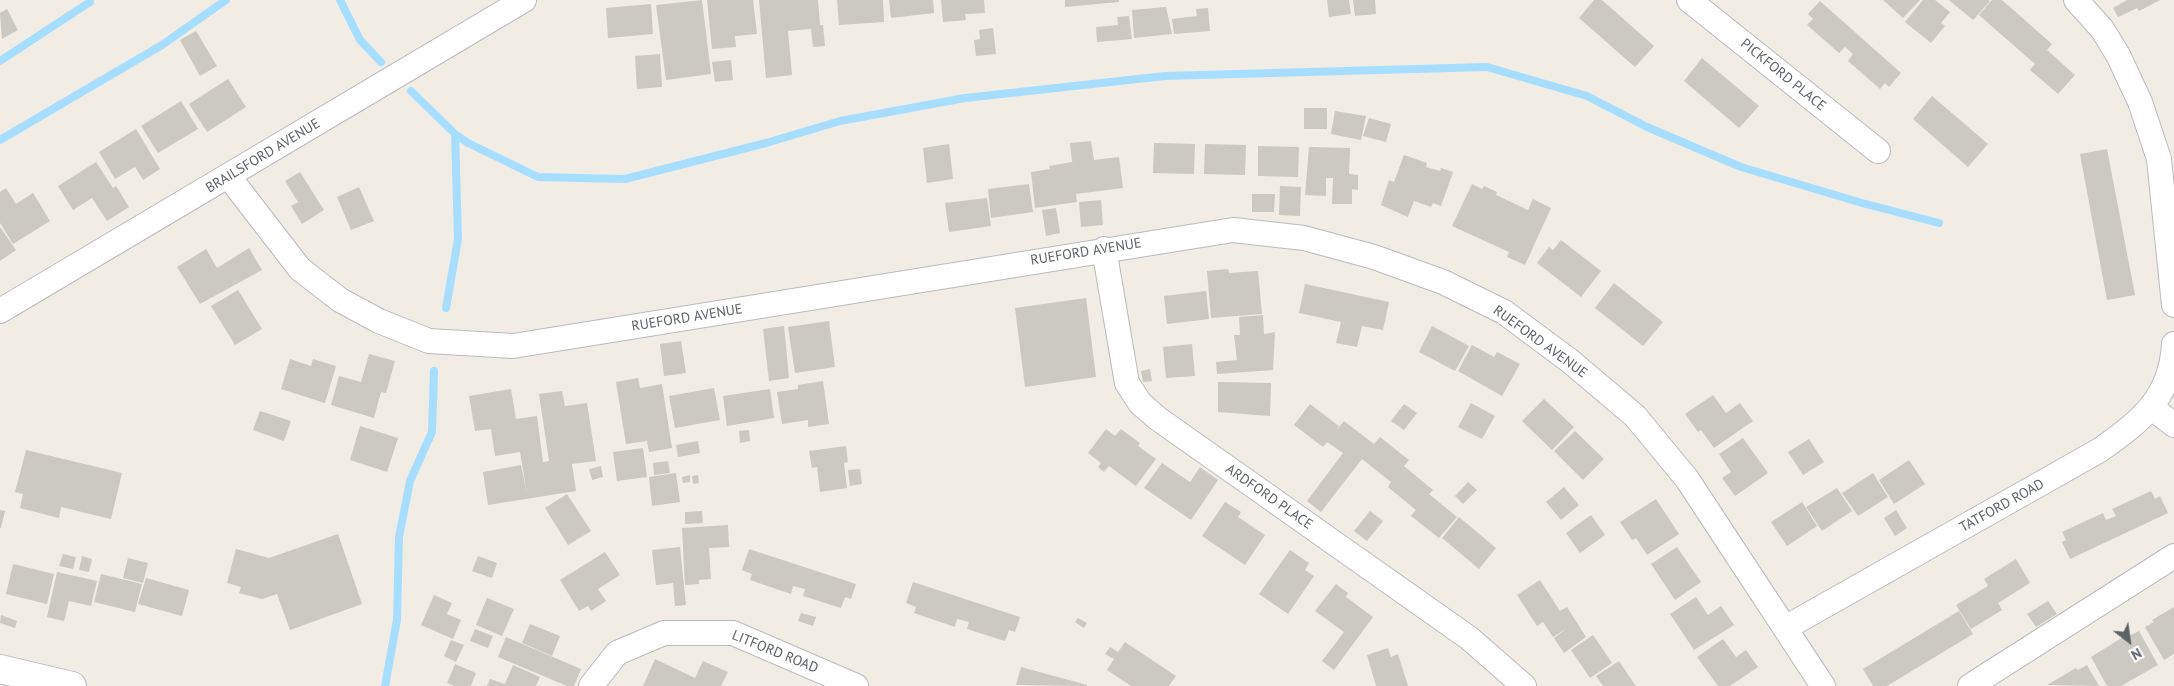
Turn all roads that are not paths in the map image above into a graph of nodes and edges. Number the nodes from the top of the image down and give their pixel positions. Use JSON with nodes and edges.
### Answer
{"nodes":[{"id":1,"x":524,"y":0,"type":"edge"},
{"id":2,"x":1689,"y":0,"type":"edge"},
{"id":3,"x":2076,"y":0,"type":"edge"},
{"id":4,"x":1878,"y":151,"type":"dead end"},
{"id":5,"x":229,"y":177,"type":"junction"},
{"id":6,"x":1104,"y":249,"type":"junction"},
{"id":7,"x":2174,"y":305,"type":"edge"},
{"id":8,"x":0,"y":311,"type":"edge"},
{"id":9,"x":2174,"y":344,"type":"edge"},
{"id":10,"x":2152,"y":408,"type":"junction"},
{"id":11,"x":2174,"y":425,"type":"edge"},
{"id":12,"x":2174,"y":556,"type":"edge"},
{"id":13,"x":1785,"y":628,"type":"junction"},
{"id":14,"x":0,"y":669,"type":"edge"},
{"id":15,"x":72,"y":686,"type":"edge"},
{"id":16,"x":591,"y":686,"type":"edge"},
{"id":17,"x":856,"y":686,"type":"edge"},
{"id":18,"x":1524,"y":686,"type":"edge"},
{"id":19,"x":1823,"y":686,"type":"edge"},
{"id":20,"x":1970,"y":686,"type":"edge"}],
"edges":[{"from":1,"to":5,"type":"street","name":"BRAILSFORD AVENUE"},
{"from":2,"to":4,"type":"street","name":"PICKFORD PLACE"},
{"from":3,"to":7,"type":"street"},
{"from":5,"to":6,"type":"street","name":"RUEFORD AVENUE"},
{"from":5,"to":8,"type":"street","name":"BRAILSFORD AVENUE"},
{"from":6,"to":13,"type":"street","name":"RUEFORD AVENUE"},
{"from":6,"to":18,"type":"street","name":"ARDFORD PLACE"},
{"from":9,"to":10,"type":"street","name":"TATFORD ROAD"},
{"from":10,"to":11,"type":"street"},
{"from":10,"to":13,"type":"street","name":"TATFORD ROAD"},
{"from":12,"to":20,"type":"street"},
{"from":13,"to":19,"type":"street","name":"RUEFORD AVENUE"},
{"from":14,"to":15,"type":"street"},
{"from":16,"to":17,"type":"street","name":"LITFORD ROAD"}]}
